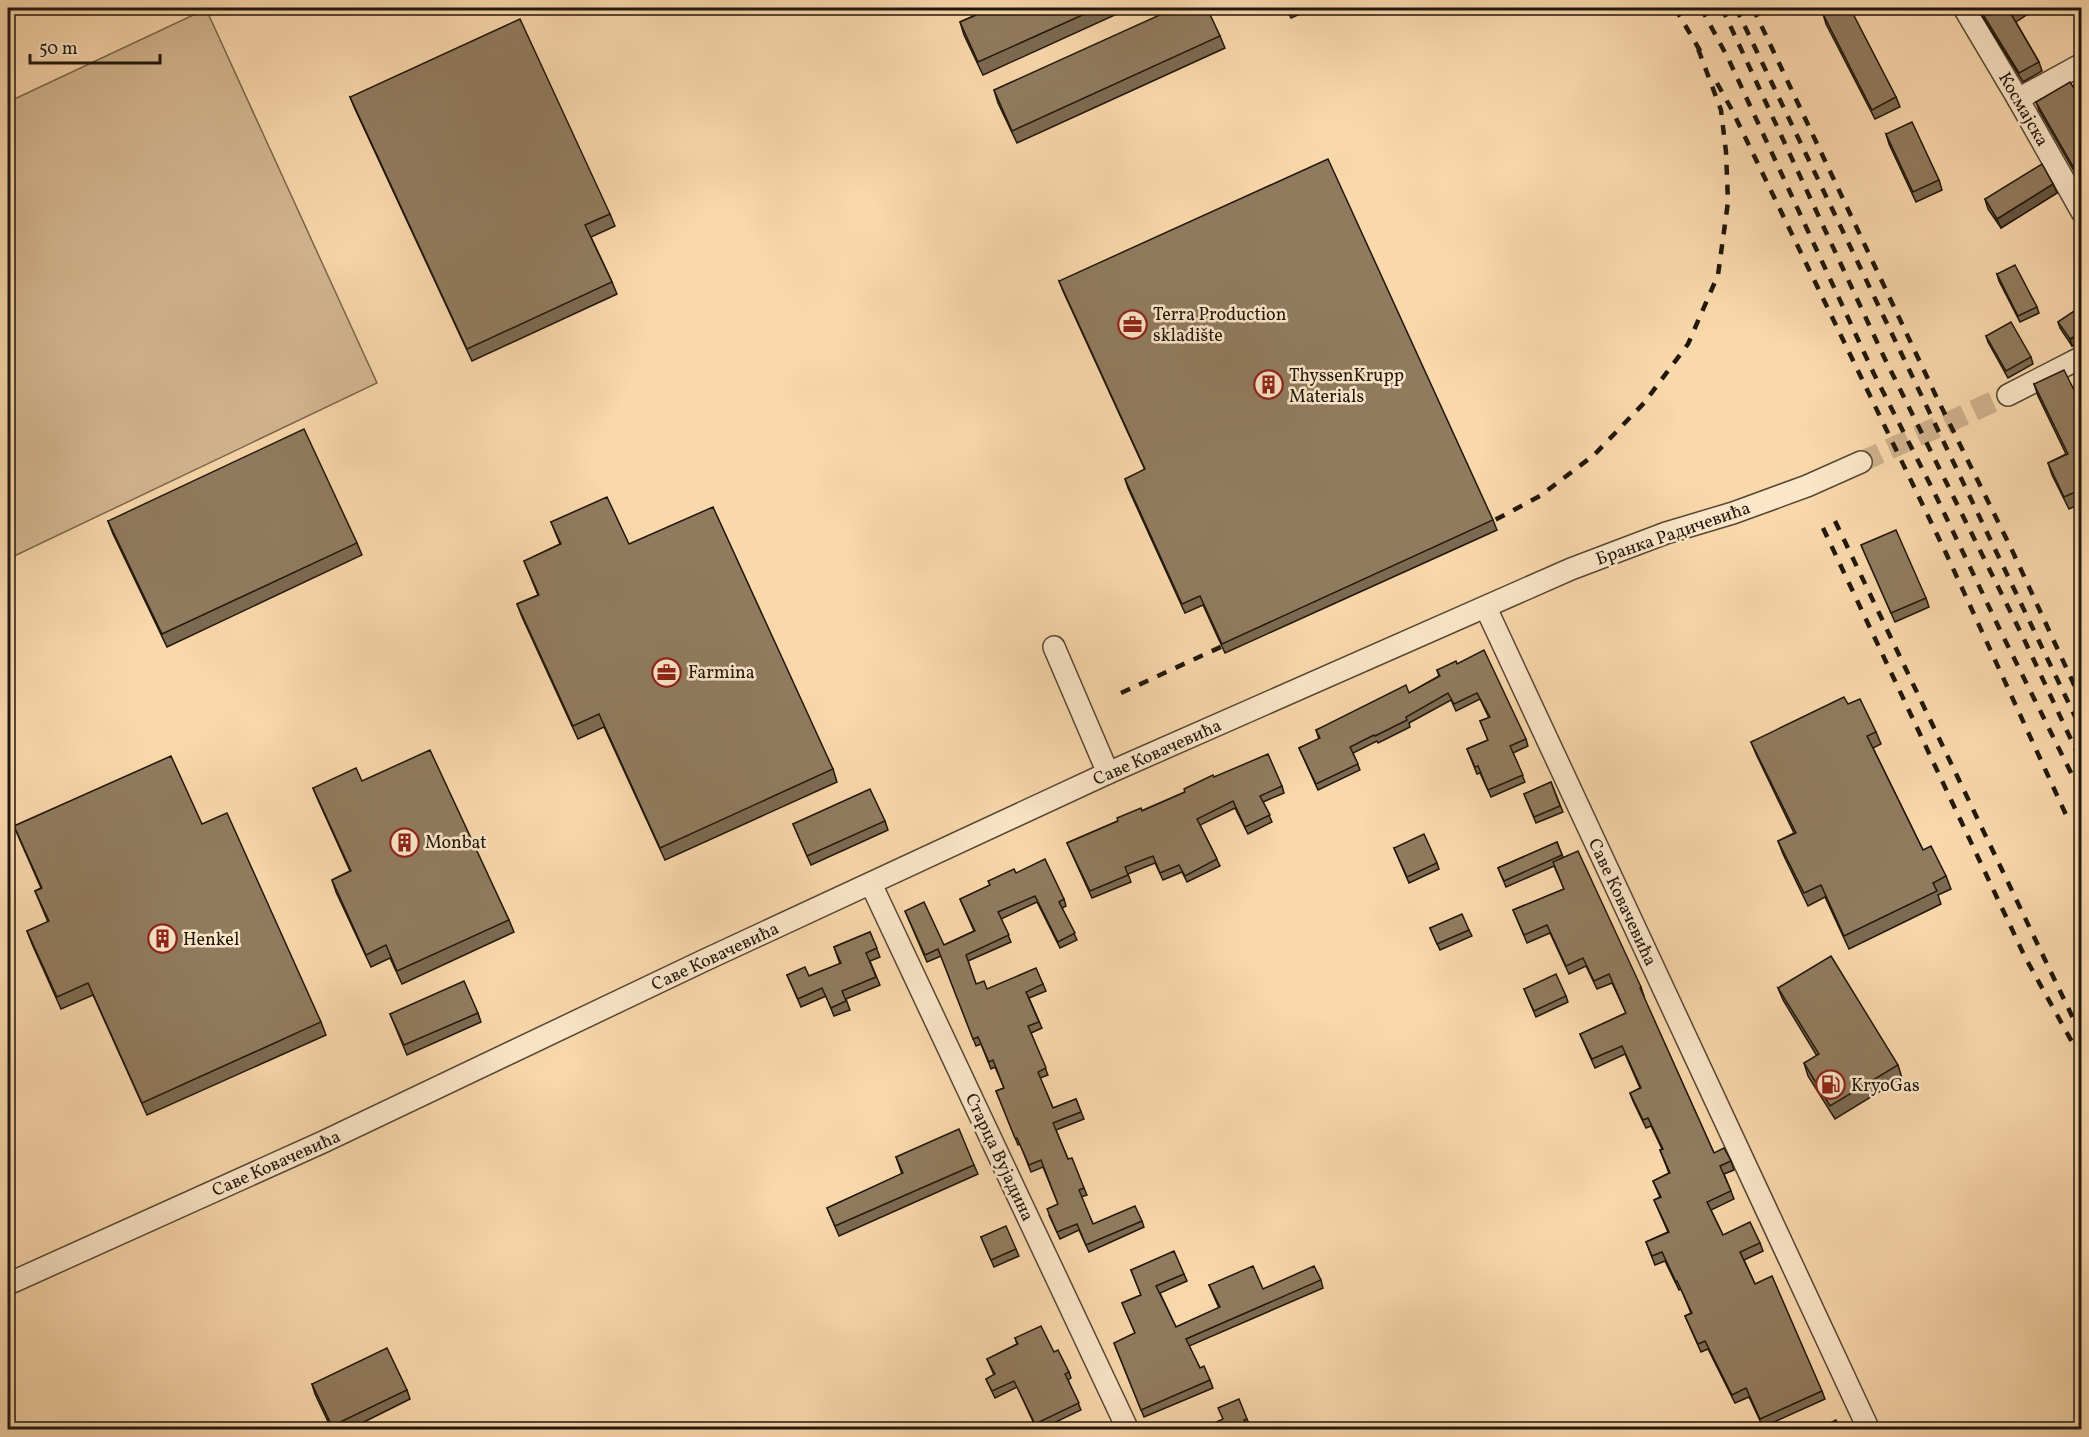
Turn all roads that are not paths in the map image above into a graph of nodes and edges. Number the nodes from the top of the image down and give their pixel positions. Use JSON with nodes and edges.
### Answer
{"nodes":[{"id":1,"x":1964,"y":8,"type":"edge"},
{"id":2,"x":2082,"y":64,"type":"edge"},
{"id":3,"x":2018,"y":99,"type":"junction"},
{"id":4,"x":2082,"y":212,"type":"edge"},
{"id":5,"x":2082,"y":357,"type":"edge"},
{"id":6,"x":2008,"y":396,"type":"tunnel mouth"},
{"id":7,"x":1861,"y":462,"type":"tunnel mouth"},
{"id":8,"x":1486,"y":608,"type":"junction"},
{"id":9,"x":1054,"y":647,"type":"dead end"},
{"id":10,"x":1108,"y":773,"type":"junction"},
{"id":11,"x":871,"y":884,"type":"junction"},
{"id":12,"x":8,"y":1284,"type":"edge"},
{"id":13,"x":1128,"y":1430,"type":"edge"},
{"id":14,"x":1869,"y":1430,"type":"edge"}],
"edges":[{"from":1,"to":3,"type":"street","name":"Космајска"},
{"from":2,"to":3,"type":"street"},
{"from":3,"to":4,"type":"street","name":"Космајска"},
{"from":5,"to":6,"type":"street"},
{"from":7,"to":8,"type":"street","name":"Бранка Радичевића"},
{"from":8,"to":10,"type":"street","name":"Саве Ковачевића"},
{"from":8,"to":14,"type":"street","name":"Саве Ковачевића"},
{"from":9,"to":10,"type":"street"},
{"from":10,"to":11,"type":"street","name":"Саве Ковачевића"},
{"from":11,"to":12,"type":"street","name":"Саве Ковачевића"},
{"from":11,"to":13,"type":"street","name":"Старца Вујадина"}]}
